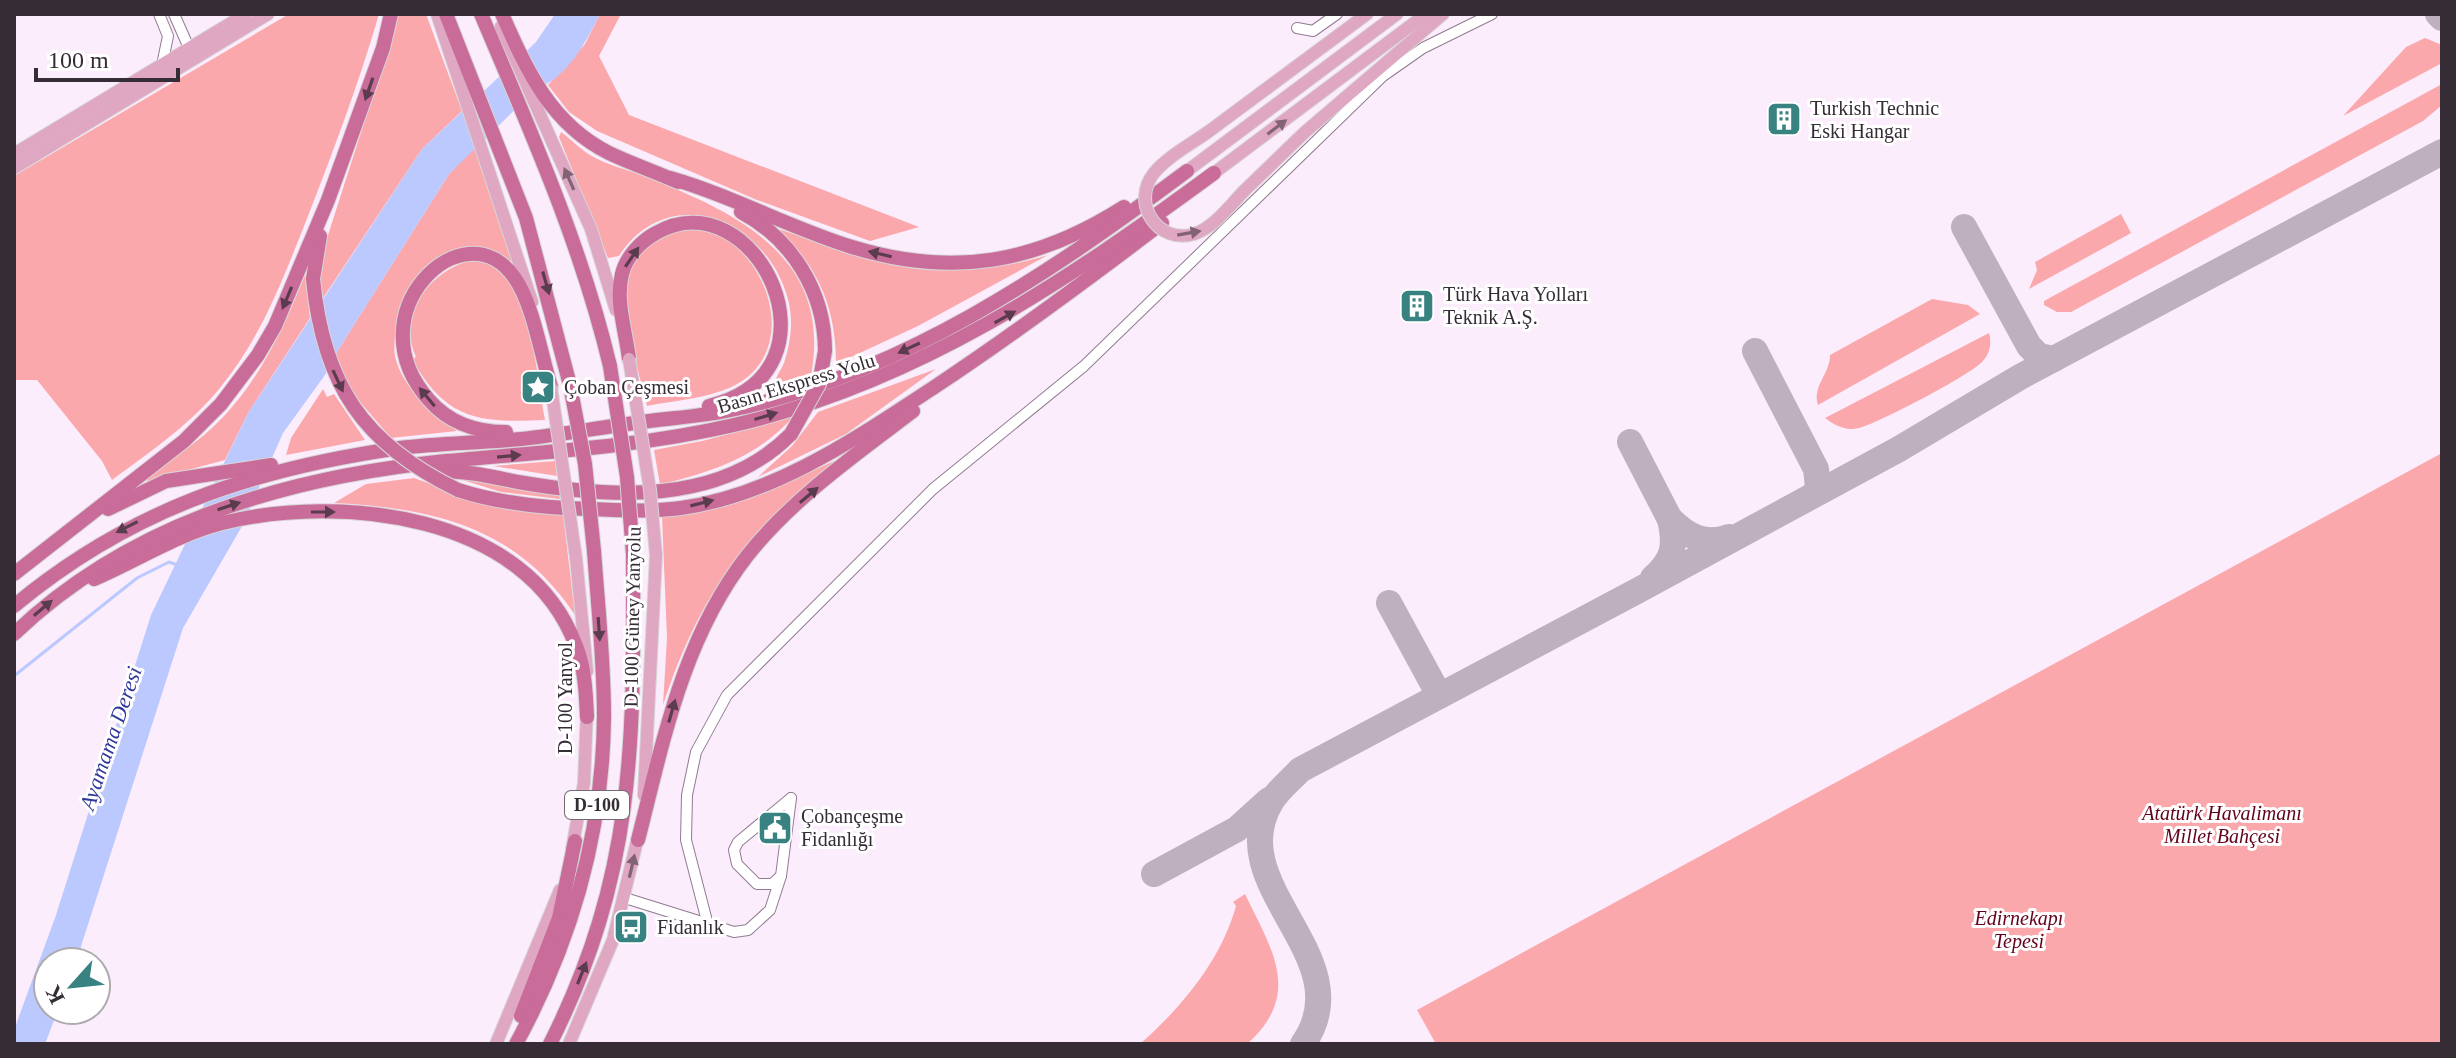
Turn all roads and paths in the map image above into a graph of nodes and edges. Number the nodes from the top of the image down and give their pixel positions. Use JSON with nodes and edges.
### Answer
{"nodes":[{"id":1,"x":159,"y":14,"type":"edge"},
{"id":2,"x":174,"y":14,"type":"edge"},
{"id":3,"x":246,"y":14,"type":"edge"},
{"id":4,"x":268,"y":14,"type":"edge"},
{"id":5,"x":391,"y":14,"type":"edge"},
{"id":6,"x":437,"y":14,"type":"edge"},
{"id":7,"x":446,"y":14,"type":"edge"},
{"id":8,"x":481,"y":14,"type":"edge"},
{"id":9,"x":496,"y":14,"type":"edge"},
{"id":10,"x":502,"y":14,"type":"edge"},
{"id":11,"x":1337,"y":14,"type":"edge"},
{"id":12,"x":1367,"y":14,"type":"edge"},
{"id":13,"x":1397,"y":14,"type":"edge"},
{"id":14,"x":1426,"y":14,"type":"edge"},
{"id":15,"x":1443,"y":14,"type":"edge"},
{"id":16,"x":1492,"y":14,"type":"edge"},
{"id":17,"x":1297,"y":28,"type":"dead end"},
{"id":18,"x":168,"y":36,"type":"junction"},
{"id":19,"x":189,"y":48,"type":"junction"},
{"id":20,"x":162,"y":65,"type":"junction"},
{"id":21,"x":14,"y":154,"type":"edge"},
{"id":22,"x":14,"y":168,"type":"edge"},
{"id":23,"x":1187,"y":171,"type":"junction"},
{"id":24,"x":1214,"y":173,"type":"junction"},
{"id":25,"x":670,"y":178,"type":"junction"},
{"id":26,"x":328,"y":200,"type":"junction"},
{"id":27,"x":629,"y":359,"type":"junction"},
{"id":28,"x":954,"y":374,"type":"junction"},
{"id":29,"x":551,"y":387,"type":"junction"},
{"id":30,"x":659,"y":419,"type":"junction"},
{"id":31,"x":550,"y":434,"type":"junction"},
{"id":32,"x":275,"y":468,"type":"junction"},
{"id":33,"x":376,"y":472,"type":"junction"},
{"id":34,"x":60,"y":538,"type":"junction"},
{"id":35,"x":14,"y":574,"type":"edge"},
{"id":36,"x":74,"y":584,"type":"junction"},
{"id":37,"x":14,"y":606,"type":"edge"},
{"id":38,"x":14,"y":634,"type":"edge"},
{"id":39,"x":587,"y":717,"type":"junction"},
{"id":40,"x":638,"y":840,"type":"junction"},
{"id":41,"x":575,"y":841,"type":"junction"},
{"id":42,"x":781,"y":876,"type":"junction"},
{"id":43,"x":625,"y":898,"type":"junction"},
{"id":44,"x":708,"y":925,"type":"junction"},
{"id":45,"x":496,"y":1044,"type":"edge"},
{"id":46,"x":508,"y":1044,"type":"edge"},
{"id":47,"x":516,"y":1044,"type":"edge"},
{"id":48,"x":550,"y":1044,"type":"edge"},
{"id":49,"x":569,"y":1044,"type":"edge"}],
"edges":[{"from":1,"to":18,"type":"street"},
{"from":2,"to":18,"type":"street"},
{"from":2,"to":19,"type":"street"},
{"from":3,"to":19,"type":"main road"},
{"from":4,"to":22,"type":"main road"},
{"from":5,"to":26,"type":"highway","one_way":true},
{"from":6,"to":29,"type":"main road","name":"D-100 Yanyol"},
{"from":7,"to":47,"type":"highway","number":"D-100","one_way":true,"bridge":true},
{"from":48,"to":8,"type":"highway","number":"D-100","one_way":true,"bridge":true},
{"from":27,"to":9,"type":"main road","name":"D-100 Güney Yanyolu","one_way":true},
{"from":10,"to":25,"type":"highway"},
{"from":11,"to":17,"type":"street"},
{"from":12,"to":15,"type":"main road","one_way":true,"bridge":true},
{"from":13,"to":23,"type":"main road","name":"Basın Ekspress Yolu"},
{"from":24,"to":14,"type":"main road","name":"Basın Ekspress Yolu","one_way":true},
{"from":16,"to":44,"type":"street"},
{"from":18,"to":20,"type":"street"},
{"from":19,"to":20,"type":"main road"},
{"from":20,"to":21,"type":"main road"},
{"from":23,"to":25,"type":"highway","one_way":true},
{"from":23,"to":30,"type":"highway","name":"Basın Ekspress Yolu","one_way":true},
{"from":24,"to":28,"type":"highway"},
{"from":33,"to":24,"type":"highway","name":"Basın Ekspress Yolu","one_way":true},
{"from":25,"to":33,"type":"highway","bridge":true},
{"from":26,"to":28,"type":"highway","one_way":true,"bridge":true},
{"from":26,"to":34,"type":"highway","one_way":true},
{"from":27,"to":30,"type":"highway","one_way":true},
{"from":27,"to":40,"type":"main road","name":"D-100 Güney Yanyolu","bridge":true},
{"from":40,"to":28,"type":"highway","one_way":true},
{"from":31,"to":29,"type":"highway","one_way":true},
{"from":29,"to":39,"type":"main road","name":"D-100 Yanyol","bridge":true},
{"from":30,"to":31,"type":"highway","name":"Basın Ekspress Yolu"},
{"from":31,"to":32,"type":"highway","name":"Basın Ekspress Yolu"},
{"from":32,"to":34,"type":"highway"},
{"from":32,"to":37,"type":"highway","one_way":true},
{"from":36,"to":33,"type":"highway","name":"Basın Ekspress Yolu","one_way":true},
{"from":34,"to":35,"type":"highway"},
{"from":38,"to":36,"type":"highway","name":"Basın Ekspress Yolu","one_way":true},
{"from":36,"to":39,"type":"highway","one_way":true},
{"from":39,"to":41,"type":"main road","name":"D-100 Yanyol"},
{"from":43,"to":40,"type":"main road","name":"D-100 Güney Yanyolu","one_way":true},
{"from":41,"to":45,"type":"main road","name":"D-100 Yanyol"},
{"from":41,"to":46,"type":"highway"},
{"from":42,"to":42,"type":"street"},
{"from":42,"to":44,"type":"street"},
{"from":43,"to":44,"type":"street"},
{"from":43,"to":49,"type":"main road","name":"D-100 Güney Yanyolu"}]}
